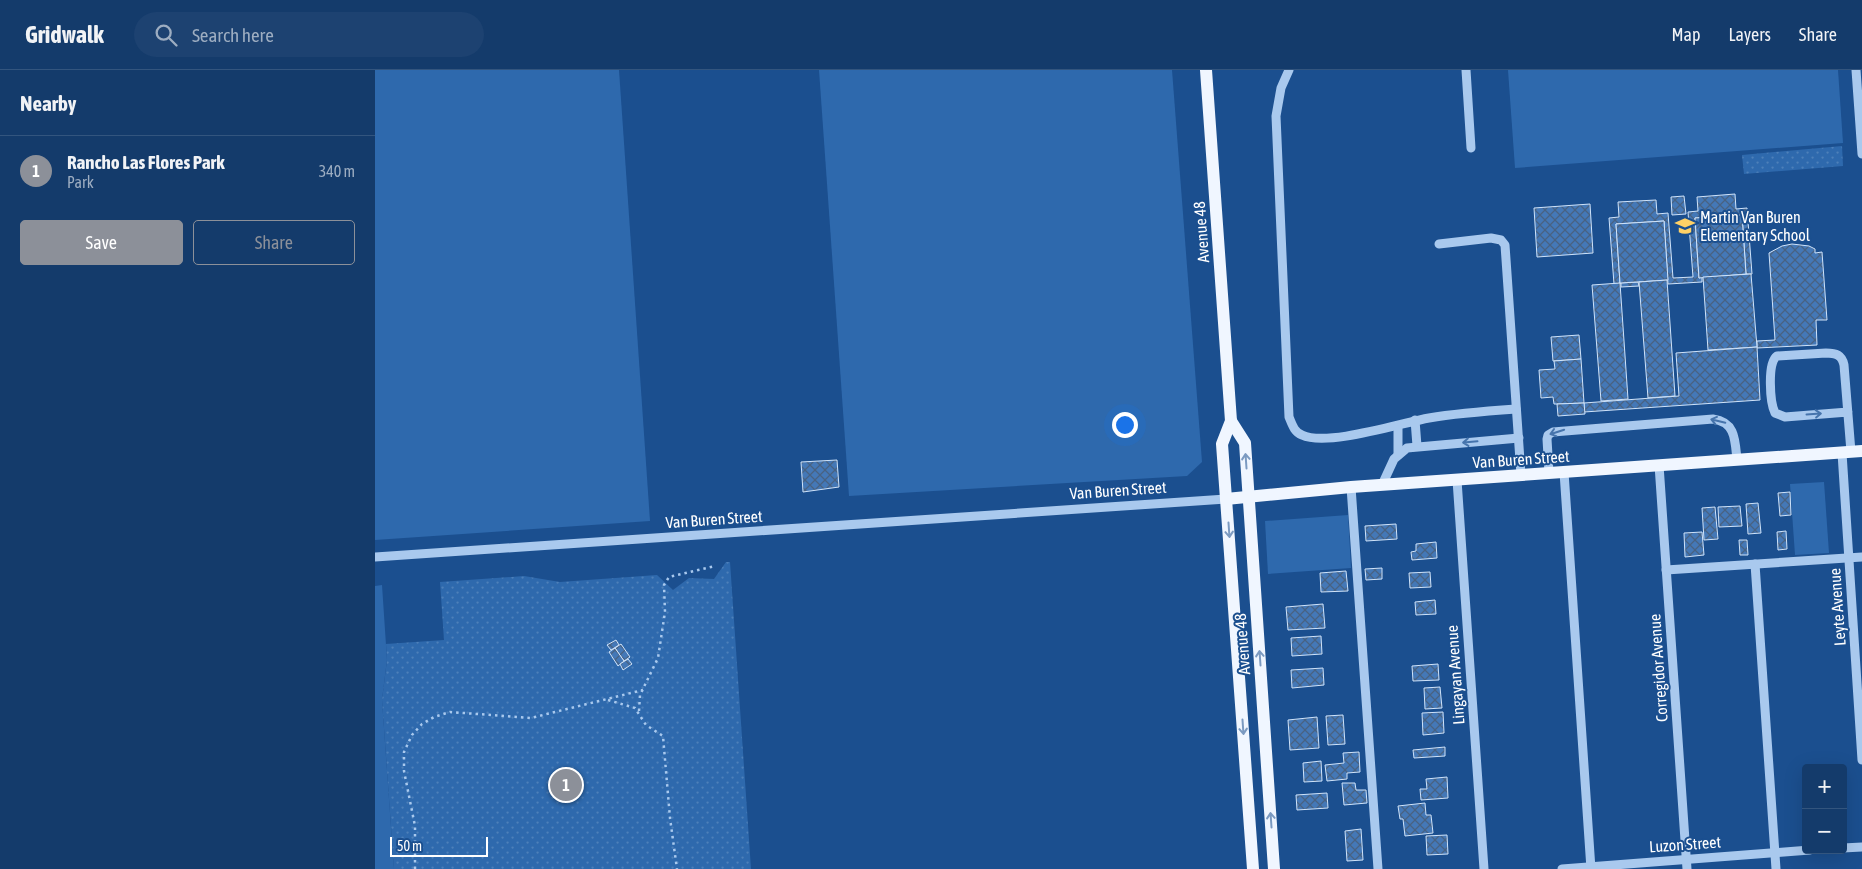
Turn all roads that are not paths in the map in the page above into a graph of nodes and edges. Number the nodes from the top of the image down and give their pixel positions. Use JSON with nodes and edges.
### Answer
{"nodes":[{"id":1,"x":1206,"y":70,"type":"edge"},
{"id":2,"x":1289,"y":70,"type":"edge"},
{"id":3,"x":1466,"y":70,"type":"edge"},
{"id":4,"x":1856,"y":70,"type":"edge"},
{"id":5,"x":1471,"y":148,"type":"dead end"},
{"id":6,"x":1862,"y":154,"type":"edge"},
{"id":7,"x":1439,"y":244,"type":"dead end"},
{"id":8,"x":1517,"y":409,"type":"junction"},
{"id":9,"x":1848,"y":412,"type":"junction"},
{"id":10,"x":1415,"y":420,"type":"junction"},
{"id":11,"x":1231,"y":421,"type":"junction"},
{"id":12,"x":1398,"y":427,"type":"junction"},
{"id":13,"x":1519,"y":438,"type":"junction"},
{"id":14,"x":1417,"y":446,"type":"junction"},
{"id":15,"x":1852,"y":452,"type":"edge"},
{"id":16,"x":1398,"y":455,"type":"junction"},
{"id":17,"x":1737,"y":460,"type":"junction"},
{"id":18,"x":1659,"y":465,"type":"junction"},
{"id":19,"x":1564,"y":472,"type":"junction"},
{"id":20,"x":1549,"y":473,"type":"junction"},
{"id":21,"x":1521,"y":475,"type":"junction"},
{"id":22,"x":1457,"y":480,"type":"junction"},
{"id":23,"x":1382,"y":485,"type":"junction"},
{"id":24,"x":1351,"y":487,"type":"junction"},
{"id":25,"x":1249,"y":497,"type":"junction"},
{"id":26,"x":1226,"y":499,"type":"junction"},
{"id":27,"x":375,"y":557,"type":"edge"},
{"id":28,"x":1862,"y":557,"type":"edge"},
{"id":29,"x":1849,"y":558,"type":"junction"},
{"id":30,"x":1755,"y":564,"type":"junction"},
{"id":31,"x":1667,"y":570,"type":"junction"},
{"id":32,"x":1862,"y":760,"type":"edge"},
{"id":33,"x":1862,"y":847,"type":"edge"},
{"id":34,"x":1847,"y":848,"type":"edge"},
{"id":35,"x":1802,"y":851,"type":"edge"},
{"id":36,"x":1775,"y":853,"type":"junction"},
{"id":37,"x":1687,"y":859,"type":"junction"},
{"id":38,"x":1591,"y":868,"type":"edge"},
{"id":39,"x":1253,"y":869,"type":"edge"},
{"id":40,"x":1274,"y":869,"type":"edge"},
{"id":41,"x":1378,"y":869,"type":"edge"},
{"id":42,"x":1484,"y":869,"type":"edge"},
{"id":43,"x":1562,"y":869,"type":"edge"},
{"id":44,"x":1687,"y":869,"type":"edge"},
{"id":45,"x":1776,"y":869,"type":"edge"}],
"edges":[{"from":1,"to":11,"type":"main road","name":"Avenue 48"},
{"from":2,"to":12,"type":"street"},
{"from":3,"to":5,"type":"street"},
{"from":4,"to":6,"type":"street"},
{"from":7,"to":8,"type":"street"},
{"from":8,"to":10,"type":"street"},
{"from":8,"to":13,"type":"street"},
{"from":9,"to":9,"type":"street","name":"Leyte Avenue","one_way":true},
{"from":9,"to":15,"type":"street","name":"Leyte Avenue"},
{"from":10,"to":12,"type":"street"},
{"from":10,"to":14,"type":"street"},
{"from":25,"to":11,"type":"main road","name":"Avenue 48","one_way":true},
{"from":11,"to":26,"type":"main road","name":"Avenue 48"},
{"from":12,"to":16,"type":"street"},
{"from":13,"to":14,"type":"street","one_way":true},
{"from":13,"to":21,"type":"street"},
{"from":14,"to":16,"type":"street"},
{"from":15,"to":17,"type":"main road","name":"Van Buren Street"},
{"from":15,"to":29,"type":"street","name":"Leyte Avenue"},
{"from":16,"to":23,"type":"street"},
{"from":17,"to":18,"type":"main road","name":"Van Buren Street"},
{"from":17,"to":20,"type":"street","one_way":true},
{"from":18,"to":19,"type":"main road","name":"Van Buren Street"},
{"from":18,"to":31,"type":"street","name":"Corregidor Avenue"},
{"from":19,"to":20,"type":"main road","name":"Van Buren Street"},
{"from":19,"to":38,"type":"street"},
{"from":20,"to":21,"type":"main road","name":"Van Buren Street"},
{"from":21,"to":22,"type":"main road","name":"Van Buren Street"},
{"from":22,"to":23,"type":"main road","name":"Van Buren Street"},
{"from":22,"to":42,"type":"street","name":"Lingayan Avenue"},
{"from":23,"to":24,"type":"main road","name":"Van Buren Street"},
{"from":24,"to":25,"type":"main road","name":"Van Buren Street"},
{"from":24,"to":41,"type":"street"},
{"from":25,"to":26,"type":"main road","name":"Van Buren Street"},
{"from":40,"to":25,"type":"main road","name":"Avenue 48","one_way":true},
{"from":26,"to":27,"type":"street","name":"Van Buren Street"},
{"from":26,"to":39,"type":"main road","name":"Avenue 48","one_way":true},
{"from":28,"to":29,"type":"street"},
{"from":29,"to":30,"type":"street"},
{"from":29,"to":32,"type":"street","name":"Leyte Avenue"},
{"from":30,"to":31,"type":"street"},
{"from":30,"to":36,"type":"street"},
{"from":31,"to":37,"type":"street","name":"Corregidor Avenue"},
{"from":33,"to":34,"type":"street"},
{"from":35,"to":36,"type":"street","name":"Luzon Street"},
{"from":36,"to":37,"type":"street","name":"Luzon Street"},
{"from":36,"to":45,"type":"street"},
{"from":37,"to":38,"type":"street","name":"Luzon Street"},
{"from":37,"to":44,"type":"street","name":"Corregidor Avenue"},
{"from":38,"to":43,"type":"street","name":"Luzon Street"}]}
